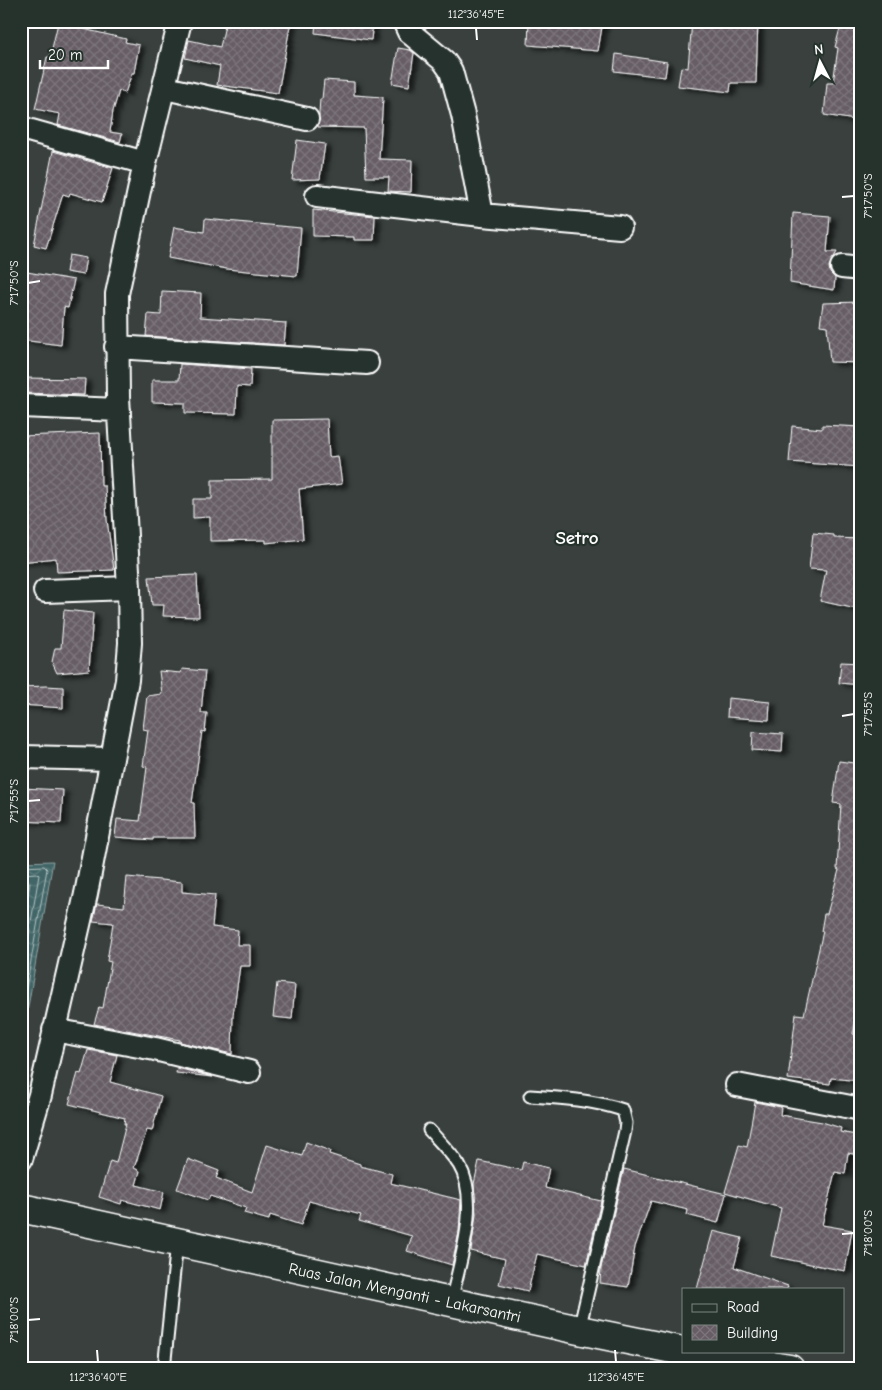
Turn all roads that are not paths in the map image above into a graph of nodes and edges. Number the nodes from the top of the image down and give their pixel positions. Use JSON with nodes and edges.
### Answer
{"nodes":[{"id":1,"x":404,"y":21,"type":"edge"},
{"id":2,"x":178,"y":22,"type":"edge"},
{"id":3,"x":165,"y":88,"type":"junction"},
{"id":4,"x":307,"y":119,"type":"dead end"},
{"id":5,"x":21,"y":128,"type":"edge"},
{"id":6,"x":145,"y":163,"type":"junction"},
{"id":7,"x":316,"y":196,"type":"dead end"},
{"id":8,"x":482,"y":215,"type":"junction"},
{"id":9,"x":620,"y":227,"type":"dead end"},
{"id":10,"x":116,"y":347,"type":"junction"},
{"id":11,"x":367,"y":363,"type":"dead end"},
{"id":12,"x":21,"y":406,"type":"edge"},
{"id":13,"x":119,"y":410,"type":"junction"},
{"id":14,"x":129,"y":588,"type":"junction"},
{"id":15,"x":45,"y":591,"type":"dead end"},
{"id":16,"x":21,"y":758,"type":"edge"},
{"id":17,"x":112,"y":760,"type":"junction"},
{"id":18,"x":54,"y":1030,"type":"junction"},
{"id":19,"x":249,"y":1072,"type":"dead end"},
{"id":20,"x":737,"y":1085,"type":"dead end"},
{"id":21,"x":530,"y":1096,"type":"dead end"},
{"id":22,"x":861,"y":1109,"type":"edge"},
{"id":23,"x":429,"y":1130,"type":"dead end"},
{"id":24,"x":21,"y":1159,"type":"edge"},
{"id":25,"x":21,"y":1208,"type":"edge"},
{"id":26,"x":177,"y":1242,"type":"junction"},
{"id":27,"x":451,"y":1302,"type":"junction"},
{"id":28,"x":579,"y":1330,"type":"junction"},
{"id":29,"x":682,"y":1351,"type":"edge"},
{"id":30,"x":687,"y":1352,"type":"edge"},
{"id":31,"x":164,"y":1369,"type":"edge"},
{"id":32,"x":790,"y":1369,"type":"edge"}],
"edges":[{"from":1,"to":8,"type":"street"},
{"from":2,"to":3,"type":"street"},
{"from":3,"to":4,"type":"street"},
{"from":3,"to":6,"type":"street"},
{"from":5,"to":6,"type":"street"},
{"from":6,"to":10,"type":"street"},
{"from":7,"to":8,"type":"street"},
{"from":8,"to":9,"type":"street"},
{"from":10,"to":11,"type":"street"},
{"from":10,"to":13,"type":"street"},
{"from":12,"to":13,"type":"street"},
{"from":13,"to":14,"type":"street"},
{"from":14,"to":15,"type":"street"},
{"from":14,"to":17,"type":"street"},
{"from":16,"to":17,"type":"street"},
{"from":17,"to":18,"type":"street"},
{"from":18,"to":19,"type":"street"},
{"from":18,"to":24,"type":"street"},
{"from":20,"to":22,"type":"street"},
{"from":21,"to":28,"type":"lane"},
{"from":23,"to":27,"type":"lane"},
{"from":25,"to":26,"type":"main road","name":"Ruas Jalan Menganti - Lakarsantri"},
{"from":26,"to":27,"type":"main road","name":"Ruas Jalan Menganti - Lakarsantri"},
{"from":26,"to":31,"type":"lane"},
{"from":27,"to":28,"type":"main road","name":"Ruas Jalan Menganti - Lakarsantri"},
{"from":28,"to":29,"type":"main road","name":"Ruas Jalan Menganti - Lakarsantri"},
{"from":30,"to":32,"type":"main road","name":"Ruas Jalan Menganti - Lakarsantri"}]}
